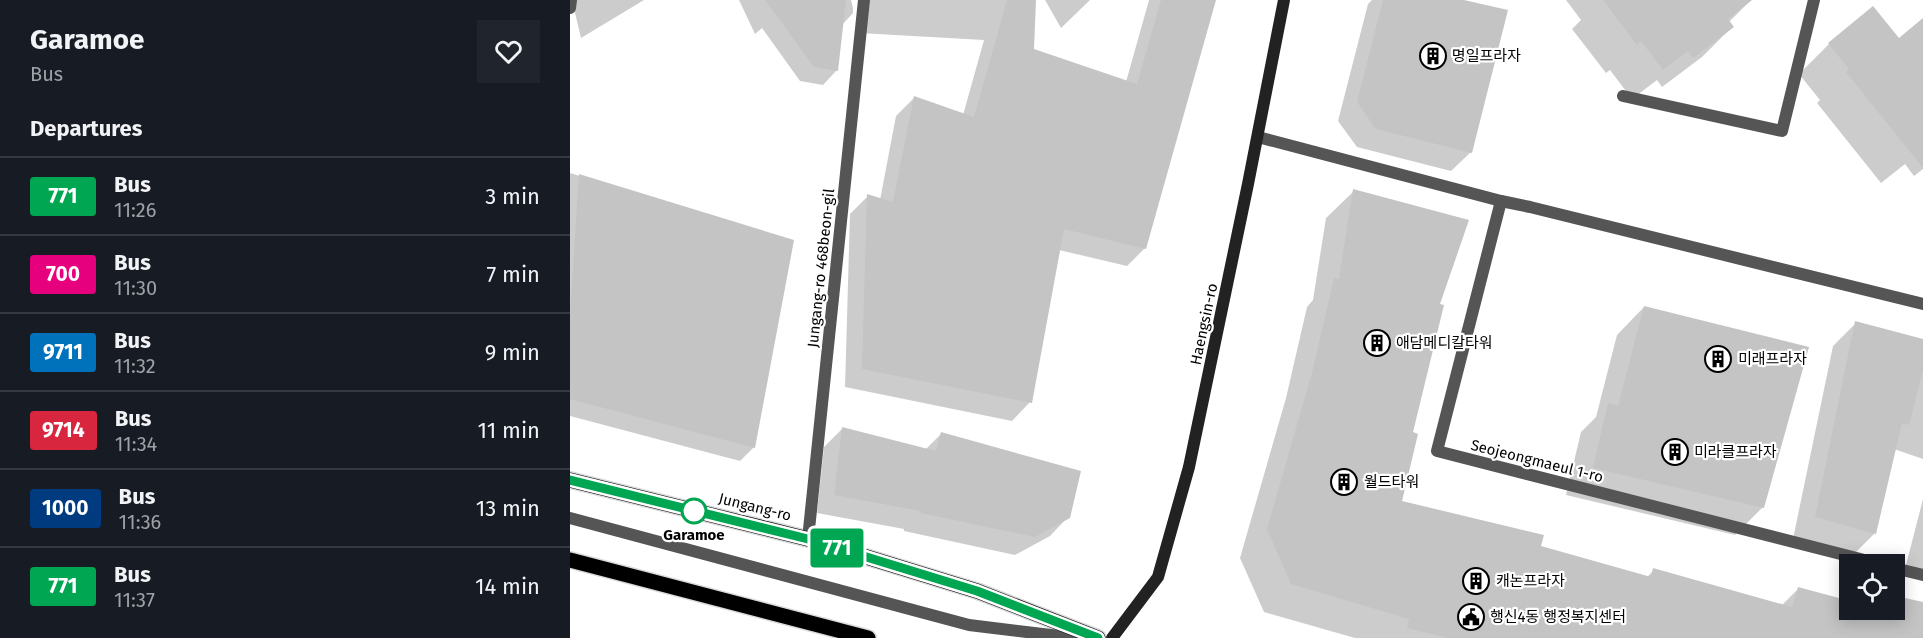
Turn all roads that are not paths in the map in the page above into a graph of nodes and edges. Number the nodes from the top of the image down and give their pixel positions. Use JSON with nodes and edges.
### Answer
{"nodes":[{"id":1,"x":571,"y":0,"type":"edge"},
{"id":2,"x":864,"y":0,"type":"edge"},
{"id":3,"x":1284,"y":0,"type":"edge"},
{"id":4,"x":1814,"y":0,"type":"edge"},
{"id":5,"x":570,"y":8,"type":"edge"},
{"id":6,"x":1623,"y":96,"type":"dead end"},
{"id":7,"x":1258,"y":137,"type":"junction"},
{"id":8,"x":1501,"y":201,"type":"junction"},
{"id":9,"x":1923,"y":304,"type":"edge"},
{"id":10,"x":570,"y":480,"type":"edge"},
{"id":11,"x":570,"y":518,"type":"edge"},
{"id":12,"x":808,"y":539,"type":"junction"},
{"id":13,"x":1841,"y":554,"type":"edge"},
{"id":14,"x":570,"y":560,"type":"edge"},
{"id":15,"x":1905,"y":571,"type":"edge"},
{"id":16,"x":1923,"y":575,"type":"edge"},
{"id":17,"x":868,"y":638,"type":"edge"},
{"id":18,"x":1076,"y":638,"type":"edge"},
{"id":19,"x":1098,"y":638,"type":"edge"},
{"id":20,"x":1112,"y":638,"type":"edge"}],
"edges":[{"from":1,"to":5,"type":"street"},
{"from":2,"to":12,"type":"street","name":"Jungang-ro 468beon-gil"},
{"from":3,"to":7,"type":"main road","name":"Haengsin-ro"},
{"from":4,"to":6,"type":"street"},
{"from":7,"to":8,"type":"street"},
{"from":7,"to":20,"type":"main road","name":"Haengsin-ro"},
{"from":8,"to":9,"type":"street"},
{"from":8,"to":13,"type":"street","name":"Seojeongmaeul 1-ro"},
{"from":10,"to":12,"type":"main road","name":"Jungang-ro"},
{"from":11,"to":18,"type":"street"},
{"from":12,"to":19,"type":"main road","name":"Jungang-ro"},
{"from":14,"to":17,"type":"main road"},
{"from":15,"to":16,"type":"street"}]}
